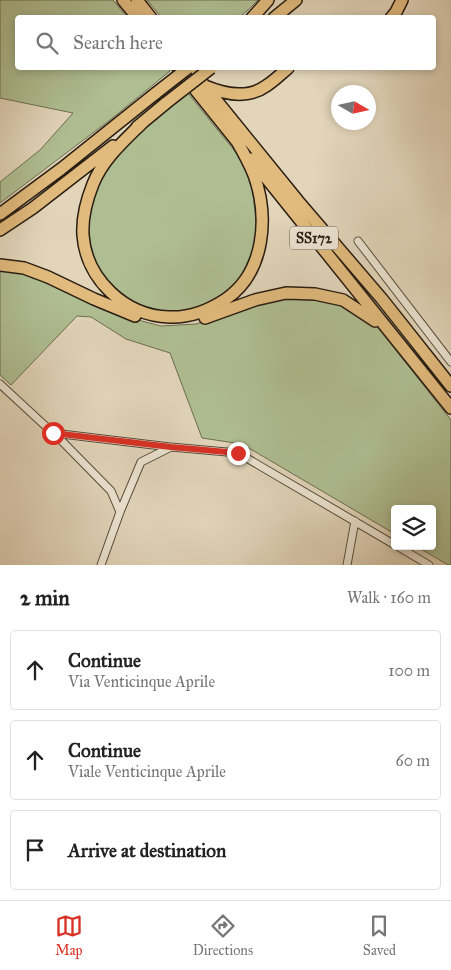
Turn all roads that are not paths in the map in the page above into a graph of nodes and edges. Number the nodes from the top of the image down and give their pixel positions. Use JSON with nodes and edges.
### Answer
{"nodes":[{"id":1,"x":124,"y":0,"type":"edge"},
{"id":2,"x":138,"y":0,"type":"edge"},
{"id":3,"x":268,"y":0,"type":"edge"},
{"id":4,"x":296,"y":0,"type":"edge"},
{"id":5,"x":402,"y":0,"type":"edge"},
{"id":6,"x":144,"y":15,"type":"edge"},
{"id":7,"x":145,"y":15,"type":"edge"},
{"id":8,"x":255,"y":15,"type":"edge"},
{"id":9,"x":278,"y":15,"type":"edge"},
{"id":10,"x":394,"y":15,"type":"edge"},
{"id":11,"x":180,"y":70,"type":"edge"},
{"id":12,"x":186,"y":70,"type":"edge"},
{"id":13,"x":191,"y":70,"type":"edge"},
{"id":14,"x":208,"y":70,"type":"edge"},
{"id":15,"x":286,"y":70,"type":"edge"},
{"id":16,"x":204,"y":86,"type":"junction"},
{"id":17,"x":143,"y":122,"type":"junction"},
{"id":18,"x":235,"y":138,"type":"junction"},
{"id":19,"x":0,"y":214,"type":"edge"},
{"id":20,"x":0,"y":230,"type":"edge"},
{"id":21,"x":358,"y":241,"type":"dead end"},
{"id":22,"x":0,"y":265,"type":"edge"},
{"id":23,"x":389,"y":331,"type":"junction"},
{"id":24,"x":451,"y":362,"type":"edge"},
{"id":25,"x":0,"y":384,"type":"edge"},
{"id":26,"x":451,"y":386,"type":"edge"},
{"id":27,"x":451,"y":408,"type":"edge"},
{"id":28,"x":53,"y":433,"type":"junction"},
{"id":29,"x":171,"y":447,"type":"junction"},
{"id":30,"x":120,"y":512,"type":"junction"},
{"id":31,"x":355,"y":521,"type":"junction"},
{"id":32,"x":391,"y":543,"type":"edge"},
{"id":33,"x":403,"y":550,"type":"edge"},
{"id":34,"x":101,"y":565,"type":"edge"},
{"id":35,"x":347,"y":565,"type":"edge"},
{"id":36,"x":428,"y":565,"type":"edge"}],
"edges":[{"from":1,"to":6,"type":"highway"},
{"from":2,"to":7,"type":"highway"},
{"from":3,"to":8,"type":"highway"},
{"from":4,"to":9,"type":"highway"},
{"from":5,"to":10,"type":"highway"},
{"from":11,"to":18,"type":"highway","number":"SS172"},
{"from":12,"to":19,"type":"highway","bridge":true},
{"from":13,"to":16,"type":"highway","number":"SS172"},
{"from":14,"to":17,"type":"highway","bridge":true},
{"from":15,"to":16,"type":"highway"},
{"from":16,"to":26,"type":"highway","number":"SS172"},
{"from":17,"to":18,"type":"highway"},
{"from":17,"to":20,"type":"highway"},
{"from":18,"to":23,"type":"highway","number":"SS172"},
{"from":21,"to":24,"type":"street"},
{"from":22,"to":23,"type":"highway"},
{"from":23,"to":27,"type":"highway","number":"SS172"},
{"from":25,"to":28,"type":"street"},
{"from":28,"to":29,"type":"street"},
{"from":28,"to":30,"type":"street"},
{"from":29,"to":30,"type":"street"},
{"from":29,"to":31,"type":"street"},
{"from":30,"to":34,"type":"street"},
{"from":31,"to":32,"type":"street"},
{"from":31,"to":35,"type":"street"},
{"from":33,"to":36,"type":"street"}]}
